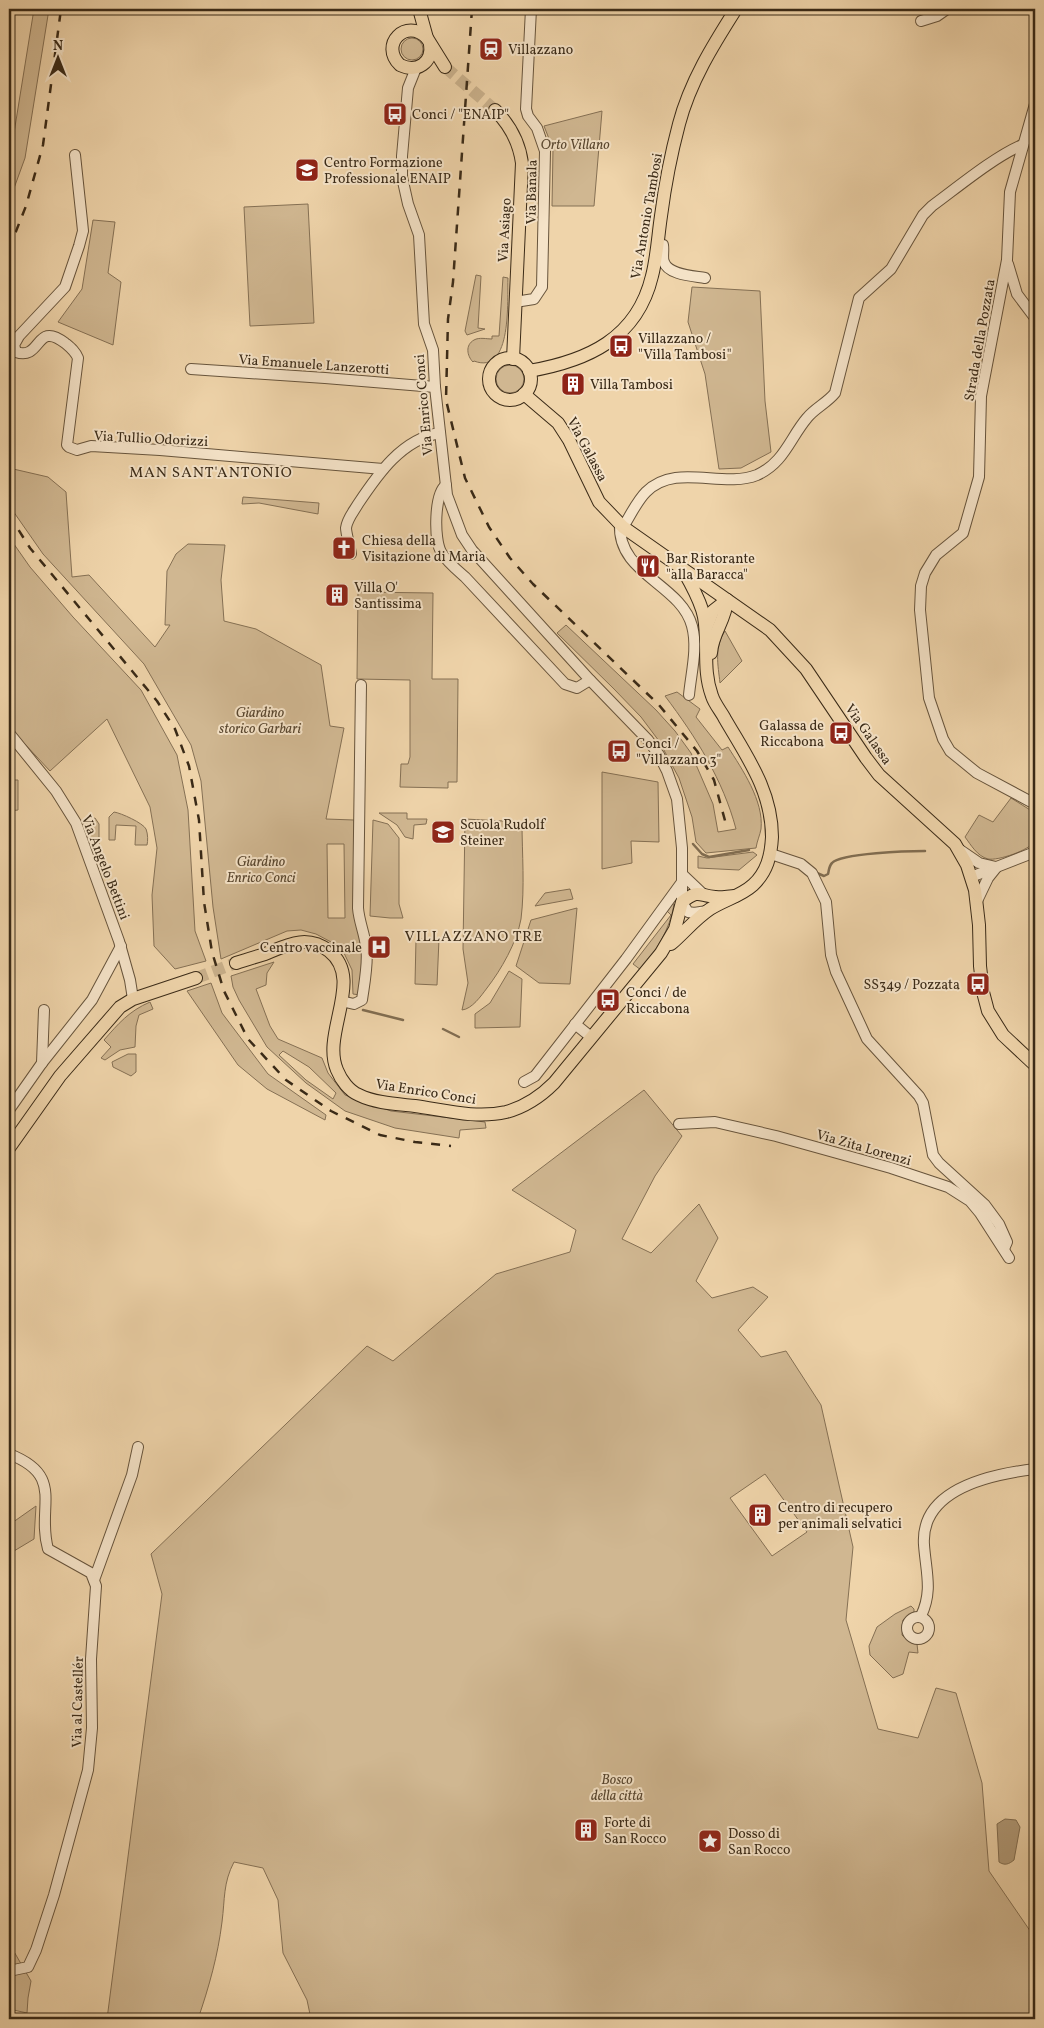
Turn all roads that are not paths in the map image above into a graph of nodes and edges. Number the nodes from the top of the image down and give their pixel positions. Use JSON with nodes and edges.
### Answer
{"nodes":[{"id":1,"x":415,"y":9,"type":"edge"},
{"id":2,"x":419,"y":9,"type":"edge"},
{"id":3,"x":532,"y":9,"type":"edge"},
{"id":4,"x":736,"y":9,"type":"edge"},
{"id":5,"x":947,"y":9,"type":"edge"},
{"id":6,"x":921,"y":21,"type":"dead end"},
{"id":7,"x":404,"y":32,"type":"junction"},
{"id":8,"x":428,"y":41,"type":"junction"},
{"id":9,"x":400,"y":65,"type":"junction"},
{"id":10,"x":420,"y":66,"type":"junction"},
{"id":11,"x":408,"y":88,"type":"junction"},
{"id":12,"x":1035,"y":104,"type":"edge"},
{"id":13,"x":495,"y":110,"type":"tunnel mouth"},
{"id":14,"x":1022,"y":145,"type":"junction"},
{"id":15,"x":75,"y":155,"type":"dead end"},
{"id":16,"x":657,"y":244,"type":"junction"},
{"id":17,"x":1008,"y":260,"type":"junction"},
{"id":18,"x":705,"y":278,"type":"dead end"},
{"id":19,"x":515,"y":302,"type":"junction"},
{"id":20,"x":1035,"y":318,"type":"edge"},
{"id":21,"x":513,"y":359,"type":"junction"},
{"id":22,"x":191,"y":369,"type":"dead end"},
{"id":23,"x":529,"y":371,"type":"junction"},
{"id":24,"x":435,"y":387,"type":"junction"},
{"id":25,"x":524,"y":394,"type":"junction"},
{"id":26,"x":440,"y":433,"type":"junction"},
{"id":27,"x":383,"y":470,"type":"junction"},
{"id":28,"x":446,"y":485,"type":"junction"},
{"id":29,"x":621,"y":525,"type":"junction"},
{"id":30,"x":351,"y":554,"type":"dead end"},
{"id":31,"x":683,"y":570,"type":"junction"},
{"id":32,"x":727,"y":600,"type":"junction"},
{"id":33,"x":751,"y":616,"type":"junction"},
{"id":34,"x":722,"y":624,"type":"junction"},
{"id":35,"x":706,"y":631,"type":"junction"},
{"id":36,"x":590,"y":680,"type":"junction"},
{"id":37,"x":361,"y":685,"type":"dead end"},
{"id":38,"x":689,"y":694,"type":"dead end"},
{"id":39,"x":725,"y":718,"type":"junction"},
{"id":40,"x":9,"y":733,"type":"edge"},
{"id":41,"x":1035,"y":804,"type":"edge"},
{"id":42,"x":960,"y":850,"type":"junction"},
{"id":43,"x":1035,"y":852,"type":"edge"},
{"id":44,"x":770,"y":854,"type":"junction"},
{"id":45,"x":996,"y":867,"type":"junction"},
{"id":46,"x":971,"y":877,"type":"junction"},
{"id":47,"x":682,"y":878,"type":"junction"},
{"id":48,"x":702,"y":893,"type":"junction"},
{"id":49,"x":735,"y":896,"type":"junction"},
{"id":50,"x":682,"y":902,"type":"junction"},
{"id":51,"x":977,"y":902,"type":"junction"},
{"id":52,"x":708,"y":910,"type":"junction"},
{"id":53,"x":121,"y":946,"type":"junction"},
{"id":54,"x":661,"y":953,"type":"junction"},
{"id":55,"x":236,"y":964,"type":"tunnel mouth"},
{"id":56,"x":196,"y":978,"type":"tunnel mouth"},
{"id":57,"x":133,"y":999,"type":"junction"},
{"id":58,"x":341,"y":1001,"type":"junction"},
{"id":59,"x":44,"y":1010,"type":"dead end"},
{"id":60,"x":575,"y":1024,"type":"junction"},
{"id":61,"x":591,"y":1037,"type":"junction"},
{"id":62,"x":42,"y":1063,"type":"junction"},
{"id":63,"x":1035,"y":1065,"type":"edge"},
{"id":64,"x":524,"y":1082,"type":"dead end"},
{"id":65,"x":9,"y":1110,"type":"edge"},
{"id":66,"x":679,"y":1124,"type":"dead end"},
{"id":67,"x":9,"y":1148,"type":"edge"},
{"id":68,"x":138,"y":1447,"type":"dead end"},
{"id":69,"x":9,"y":1454,"type":"edge"},
{"id":70,"x":1035,"y":1470,"type":"edge"},
{"id":71,"x":94,"y":1580,"type":"junction"},
{"id":72,"x":921,"y":1616,"type":"dead end"},
{"id":73,"x":9,"y":1971,"type":"edge"}],
"edges":[{"from":1,"to":7,"type":"main road"},
{"from":2,"to":8,"type":"main road"},
{"from":3,"to":19,"type":"street","name":"Via Banala"},
{"from":4,"to":16,"type":"main road","name":"Via Antonio Tambosi"},
{"from":5,"to":6,"type":"street"},
{"from":7,"to":8,"type":"main road"},
{"from":7,"to":9,"type":"main road"},
{"from":8,"to":10,"type":"main road"},
{"from":8,"to":10,"type":"main road"},
{"from":9,"to":10,"type":"main road"},
{"from":9,"to":11,"type":"street","name":"Via Enrico Conci"},
{"from":10,"to":11,"type":"street","name":"Via Enrico Conci"},
{"from":11,"to":24,"type":"street","name":"Via Enrico Conci"},
{"from":12,"to":14,"type":"street"},
{"from":13,"to":19,"type":"main road","name":"Via Asiago"},
{"from":14,"to":17,"type":"street"},
{"from":14,"to":29,"type":"street"},
{"from":15,"to":27,"type":"street","name":"Via Tullio Odorizzi"},
{"from":16,"to":18,"type":"street"},
{"from":16,"to":23,"type":"main road","name":"Via Antonio Tambosi"},
{"from":17,"to":20,"type":"street"},
{"from":17,"to":41,"type":"street","name":"Strada della Pozzata"},
{"from":19,"to":21,"type":"main road","name":"Via Asiago"},
{"from":21,"to":23,"type":"main road"},
{"from":21,"to":25,"type":"main road"},
{"from":22,"to":24,"type":"street","name":"Via Emanuele Lanzerotti"},
{"from":23,"to":25,"type":"main road"},
{"from":24,"to":26,"type":"street","name":"Via Enrico Conci"},
{"from":25,"to":29,"type":"main road","name":"Via Galassa"},
{"from":26,"to":27,"type":"street"},
{"from":26,"to":28,"type":"street","name":"Via Enrico Conci"},
{"from":27,"to":30,"type":"street"},
{"from":28,"to":36,"type":"street","name":"Via Enrico Conci"},
{"from":28,"to":36,"type":"street","name":"Via Enrico Conci"},
{"from":29,"to":31,"type":"main road","name":"Via Galassa"},
{"from":29,"to":38,"type":"street"},
{"from":31,"to":32,"type":"main road","name":"Via Galassa"},
{"from":31,"to":35,"type":"main road"},
{"from":32,"to":33,"type":"main road","name":"Via Galassa"},
{"from":32,"to":34,"type":"main road"},
{"from":32,"to":35,"type":"main road"},
{"from":33,"to":34,"type":"main road"},
{"from":33,"to":42,"type":"main road","name":"Via Galassa"},
{"from":34,"to":39,"type":"main road"},
{"from":35,"to":39,"type":"main road"},
{"from":36,"to":47,"type":"street","name":"Via Enrico Conci"},
{"from":37,"to":58,"type":"street"},
{"from":39,"to":44,"type":"main road"},
{"from":40,"to":53,"type":"street","name":"Via Angelo Bettini"},
{"from":42,"to":45,"type":"street"},
{"from":42,"to":46,"type":"main road","name":"Via Galassa"},
{"from":43,"to":45,"type":"street"},
{"from":44,"to":49,"type":"main road"},
{"from":44,"to":66,"type":"street","name":"Via Zita Lorenzi"},
{"from":45,"to":46,"type":"street"},
{"from":45,"to":51,"type":"street"},
{"from":46,"to":51,"type":"main road","name":"Via Galassa"},
{"from":47,"to":48,"type":"street"},
{"from":47,"to":50,"type":"street","name":"Via Enrico Conci"},
{"from":47,"to":60,"type":"street"},
{"from":48,"to":49,"type":"main road"},
{"from":48,"to":50,"type":"main road"},
{"from":49,"to":52,"type":"main road"},
{"from":50,"to":52,"type":"street"},
{"from":50,"to":54,"type":"main road","name":"Via Enrico Conci"},
{"from":51,"to":63,"type":"main road","name":"Via Galassa"},
{"from":52,"to":54,"type":"main road"},
{"from":53,"to":57,"type":"street","name":"Via Angelo Bettini"},
{"from":53,"to":62,"type":"street"},
{"from":54,"to":61,"type":"main road","name":"Via Enrico Conci"},
{"from":55,"to":58,"type":"main road","name":"Via Enrico Conci"},
{"from":56,"to":57,"type":"main road"},
{"from":57,"to":67,"type":"main road"},
{"from":58,"to":61,"type":"main road","name":"Via Enrico Conci"},
{"from":59,"to":62,"type":"street"},
{"from":60,"to":61,"type":"street"},
{"from":60,"to":64,"type":"street"},
{"from":62,"to":65,"type":"street"},
{"from":68,"to":71,"type":"street"},
{"from":69,"to":71,"type":"street"},
{"from":70,"to":72,"type":"street"},
{"from":71,"to":73,"type":"street","name":"Via al Castellér"}]}
